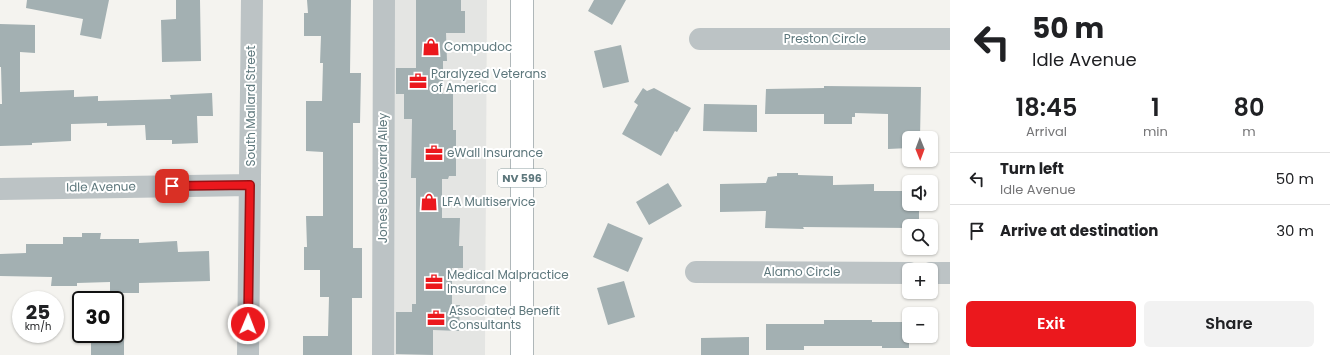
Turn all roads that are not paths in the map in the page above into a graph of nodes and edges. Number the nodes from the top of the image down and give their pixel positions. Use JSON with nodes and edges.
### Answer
{"nodes":[{"id":1,"x":252,"y":0,"type":"edge"},
{"id":2,"x":384,"y":0,"type":"edge"},
{"id":3,"x":522,"y":0,"type":"edge"},
{"id":4,"x":700,"y":39,"type":"dead end"},
{"id":5,"x":950,"y":39,"type":"edge"},
{"id":6,"x":250,"y":185,"type":"junction"},
{"id":7,"x":0,"y":189,"type":"edge"},
{"id":8,"x":696,"y":272,"type":"dead end"},
{"id":9,"x":902,"y":273,"type":"edge"},
{"id":10,"x":938,"y":273,"type":"edge"},
{"id":11,"x":950,"y":273,"type":"edge"},
{"id":12,"x":248,"y":355,"type":"edge"},
{"id":13,"x":383,"y":355,"type":"edge"},
{"id":14,"x":522,"y":355,"type":"edge"}],
"edges":[{"from":1,"to":6,"type":"street","name":"South Mallard Street"},
{"from":2,"to":13,"type":"street","name":"Jones Boulevard Alley"},
{"from":3,"to":14,"type":"main road","number":"NV 596"},
{"from":4,"to":5,"type":"street","name":"Preston Circle"},
{"from":6,"to":7,"type":"street","name":"Idle Avenue"},
{"from":6,"to":12,"type":"street","name":"South Mallard Street"},
{"from":8,"to":9,"type":"street","name":"Alamo Circle"},
{"from":10,"to":11,"type":"street"}]}
